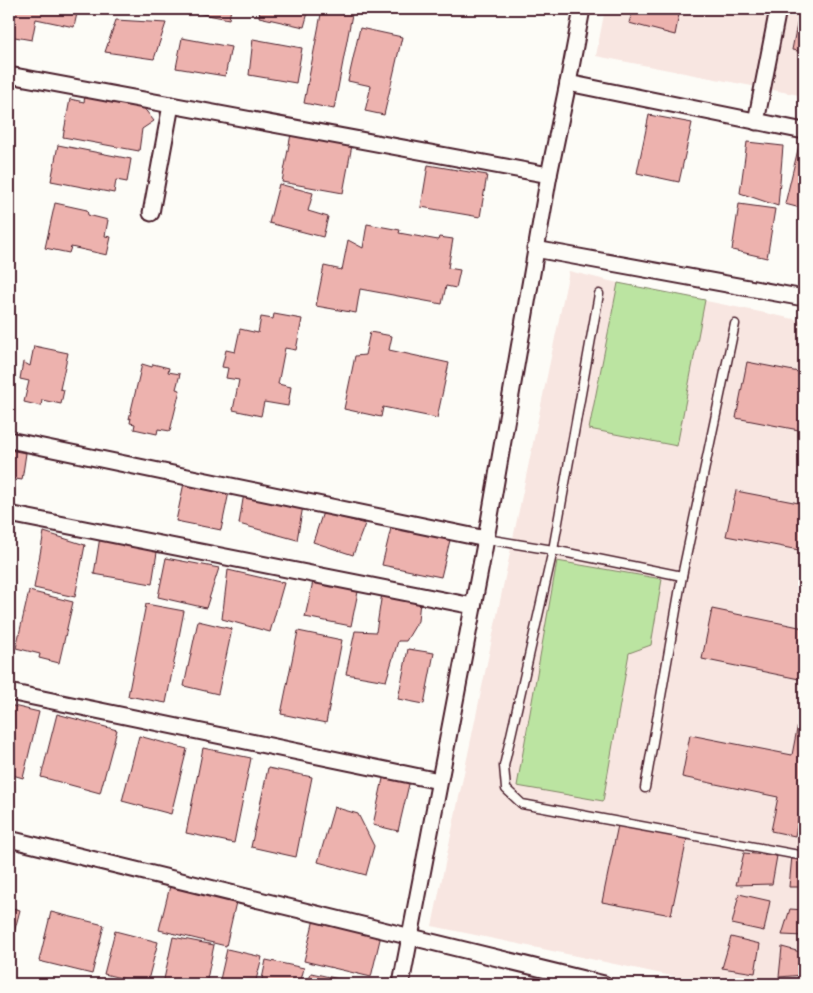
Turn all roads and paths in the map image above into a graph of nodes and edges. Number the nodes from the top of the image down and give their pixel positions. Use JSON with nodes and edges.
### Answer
{"nodes":[{"id":1,"x":582,"y":9,"type":"edge"},
{"id":2,"x":778,"y":9,"type":"edge"},
{"id":3,"x":9,"y":75,"type":"edge"},
{"id":4,"x":568,"y":83,"type":"junction"},
{"id":5,"x":170,"y":105,"type":"junction"},
{"id":6,"x":756,"y":122,"type":"junction"},
{"id":7,"x":804,"y":131,"type":"edge"},
{"id":8,"x":549,"y":175,"type":"junction"},
{"id":9,"x":151,"y":213,"type":"dead end"},
{"id":10,"x":535,"y":249,"type":"junction"},
{"id":11,"x":599,"y":294,"type":"dead end"},
{"id":12,"x":804,"y":298,"type":"edge"},
{"id":13,"x":734,"y":324,"type":"dead end"},
{"id":14,"x":9,"y":440,"type":"edge"},
{"id":15,"x":9,"y":514,"type":"edge"},
{"id":16,"x":486,"y":539,"type":"junction"},
{"id":17,"x":552,"y":550,"type":"junction"},
{"id":18,"x":682,"y":576,"type":"junction"},
{"id":19,"x":473,"y":606,"type":"junction"},
{"id":20,"x":9,"y":692,"type":"edge"},
{"id":21,"x":439,"y":781,"type":"junction"},
{"id":22,"x":645,"y":788,"type":"dead end"},
{"id":23,"x":9,"y":839,"type":"edge"},
{"id":24,"x":804,"y":856,"type":"edge"},
{"id":25,"x":410,"y":936,"type":"junction"},
{"id":26,"x":401,"y":984,"type":"edge"},
{"id":27,"x":604,"y":984,"type":"edge"}],
"edges":[{"from":1,"to":4,"type":"street"},
{"from":2,"to":6,"type":"street"},
{"from":3,"to":5,"type":"street"},
{"from":4,"to":6,"type":"street"},
{"from":4,"to":8,"type":"street"},
{"from":5,"to":8,"type":"street"},
{"from":5,"to":9,"type":"street"},
{"from":6,"to":7,"type":"street"},
{"from":8,"to":10,"type":"street"},
{"from":10,"to":12,"type":"street"},
{"from":10,"to":16,"type":"street"},
{"from":11,"to":17,"type":"lane"},
{"from":13,"to":18,"type":"lane"},
{"from":14,"to":16,"type":"street"},
{"from":15,"to":19,"type":"street"},
{"from":16,"to":17,"type":"lane"},
{"from":16,"to":19,"type":"street"},
{"from":17,"to":18,"type":"lane"},
{"from":17,"to":24,"type":"lane"},
{"from":18,"to":22,"type":"lane"},
{"from":19,"to":21,"type":"street"},
{"from":20,"to":21,"type":"street"},
{"from":21,"to":25,"type":"street"},
{"from":23,"to":25,"type":"street"},
{"from":25,"to":26,"type":"street"},
{"from":25,"to":27,"type":"street"}]}
